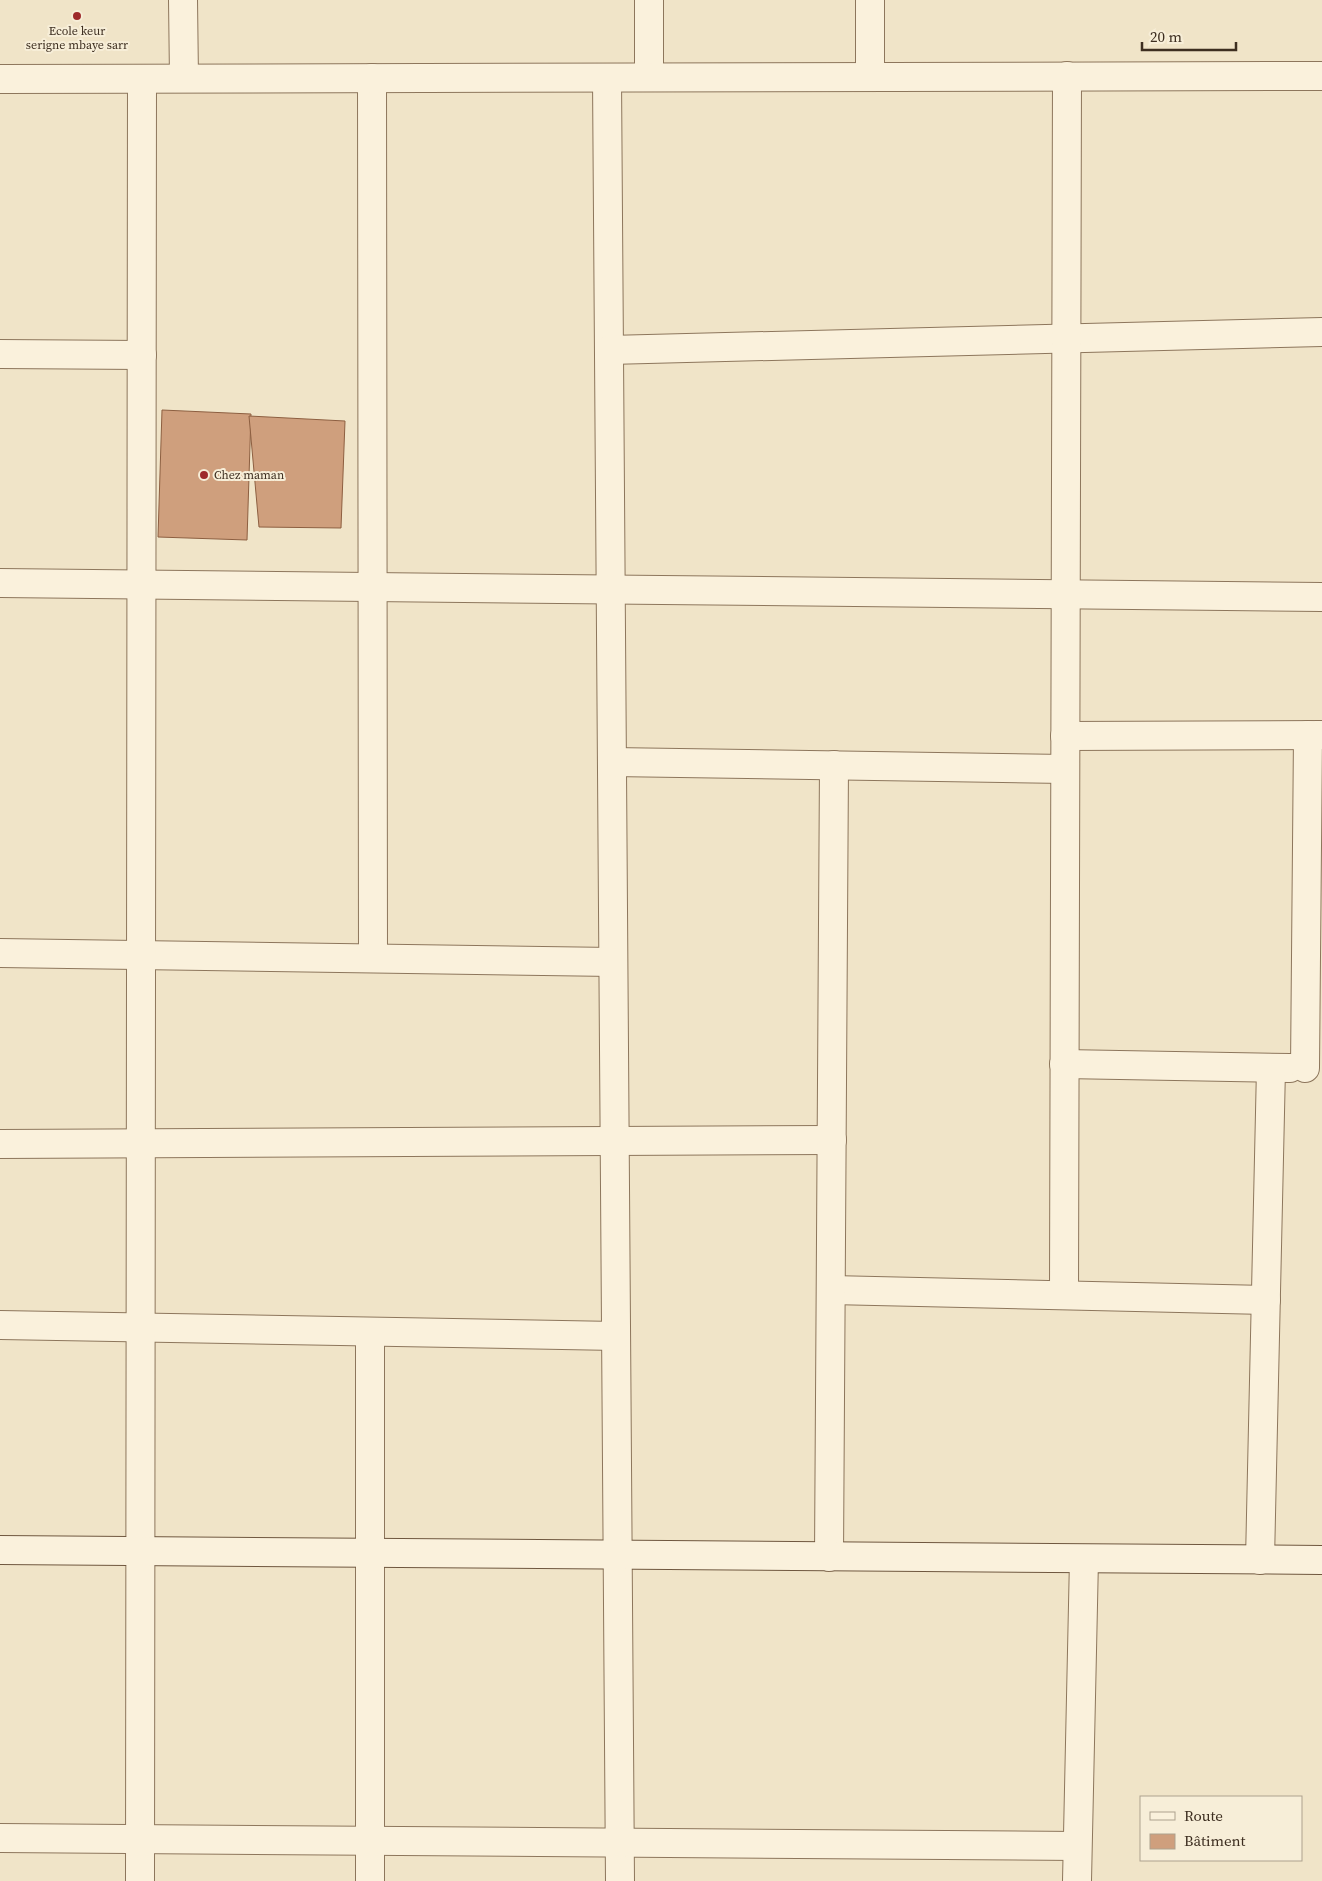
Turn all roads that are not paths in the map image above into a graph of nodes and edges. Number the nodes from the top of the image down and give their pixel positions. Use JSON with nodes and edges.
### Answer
{"nodes":[{"id":1,"x":183,"y":0,"type":"edge"},
{"id":2,"x":649,"y":0,"type":"edge"},
{"id":3,"x":870,"y":0,"type":"edge"},
{"id":4,"x":1067,"y":76,"type":"junction"},
{"id":5,"x":1322,"y":76,"type":"edge"},
{"id":6,"x":649,"y":77,"type":"junction"},
{"id":7,"x":870,"y":77,"type":"junction"},
{"id":8,"x":142,"y":78,"type":"junction"},
{"id":9,"x":184,"y":78,"type":"junction"},
{"id":10,"x":372,"y":78,"type":"junction"},
{"id":11,"x":607,"y":78,"type":"junction"},
{"id":12,"x":0,"y":79,"type":"edge"},
{"id":13,"x":1322,"y":332,"type":"edge"},
{"id":14,"x":1067,"y":338,"type":"junction"},
{"id":15,"x":609,"y":350,"type":"junction"},
{"id":16,"x":0,"y":354,"type":"edge"},
{"id":17,"x":142,"y":355,"type":"junction"},
{"id":18,"x":0,"y":583,"type":"edge"},
{"id":19,"x":141,"y":584,"type":"junction"},
{"id":20,"x":373,"y":587,"type":"junction"},
{"id":21,"x":611,"y":590,"type":"junction"},
{"id":22,"x":1066,"y":595,"type":"junction"},
{"id":23,"x":1322,"y":597,"type":"edge"},
{"id":24,"x":1315,"y":735,"type":"edge"},
{"id":25,"x":1065,"y":736,"type":"junction"},
{"id":26,"x":612,"y":762,"type":"junction"},
{"id":27,"x":834,"y":765,"type":"junction"},
{"id":28,"x":1065,"y":769,"type":"junction"},
{"id":29,"x":1314,"y":950,"type":"edge"},
{"id":30,"x":0,"y":953,"type":"edge"},
{"id":31,"x":141,"y":955,"type":"junction"},
{"id":32,"x":373,"y":958,"type":"junction"},
{"id":33,"x":613,"y":962,"type":"junction"},
{"id":34,"x":1064,"y":1064,"type":"junction"},
{"id":35,"x":1271,"y":1068,"type":"junction"},
{"id":36,"x":1313,"y":1069,"type":"edge"},
{"id":37,"x":832,"y":1140,"type":"junction"},
{"id":38,"x":614,"y":1141,"type":"junction"},
{"id":39,"x":141,"y":1143,"type":"junction"},
{"id":40,"x":0,"y":1144,"type":"edge"},
{"id":41,"x":831,"y":1290,"type":"junction"},
{"id":42,"x":1064,"y":1296,"type":"junction"},
{"id":43,"x":1266,"y":1300,"type":"junction"},
{"id":44,"x":0,"y":1325,"type":"edge"},
{"id":45,"x":141,"y":1327,"type":"junction"},
{"id":46,"x":370,"y":1332,"type":"junction"},
{"id":47,"x":616,"y":1336,"type":"junction"},
{"id":48,"x":0,"y":1550,"type":"edge"},
{"id":49,"x":140,"y":1552,"type":"junction"},
{"id":50,"x":370,"y":1553,"type":"junction"},
{"id":51,"x":618,"y":1555,"type":"junction"},
{"id":52,"x":829,"y":1557,"type":"junction"},
{"id":53,"x":1084,"y":1559,"type":"junction"},
{"id":54,"x":1260,"y":1560,"type":"junction"},
{"id":55,"x":1322,"y":1560,"type":"edge"},
{"id":56,"x":0,"y":1838,"type":"edge"},
{"id":57,"x":140,"y":1839,"type":"junction"},
{"id":58,"x":370,"y":1841,"type":"junction"},
{"id":59,"x":620,"y":1842,"type":"junction"},
{"id":60,"x":1078,"y":1846,"type":"junction"},
{"id":61,"x":140,"y":1881,"type":"edge"},
{"id":62,"x":370,"y":1881,"type":"edge"},
{"id":63,"x":620,"y":1881,"type":"edge"},
{"id":64,"x":1077,"y":1881,"type":"edge"}],
"edges":[{"from":1,"to":9,"type":"street"},
{"from":2,"to":6,"type":"street"},
{"from":3,"to":7,"type":"street"},
{"from":4,"to":5,"type":"street"},
{"from":4,"to":7,"type":"street"},
{"from":4,"to":14,"type":"street"},
{"from":6,"to":7,"type":"street"},
{"from":6,"to":11,"type":"street"},
{"from":8,"to":9,"type":"street"},
{"from":8,"to":12,"type":"street"},
{"from":8,"to":17,"type":"street"},
{"from":9,"to":10,"type":"street"},
{"from":10,"to":11,"type":"street"},
{"from":10,"to":20,"type":"street"},
{"from":11,"to":15,"type":"street"},
{"from":13,"to":14,"type":"street"},
{"from":14,"to":15,"type":"street"},
{"from":14,"to":22,"type":"street"},
{"from":15,"to":21,"type":"street"},
{"from":16,"to":17,"type":"street"},
{"from":17,"to":19,"type":"street"},
{"from":18,"to":19,"type":"street"},
{"from":19,"to":20,"type":"street"},
{"from":19,"to":31,"type":"street"},
{"from":20,"to":21,"type":"street"},
{"from":20,"to":32,"type":"street"},
{"from":21,"to":22,"type":"street"},
{"from":21,"to":26,"type":"street"},
{"from":22,"to":23,"type":"street"},
{"from":22,"to":25,"type":"street"},
{"from":24,"to":25,"type":"street"},
{"from":24,"to":29,"type":"street"},
{"from":25,"to":28,"type":"street"},
{"from":26,"to":27,"type":"street"},
{"from":26,"to":33,"type":"street"},
{"from":27,"to":28,"type":"street"},
{"from":27,"to":37,"type":"street"},
{"from":28,"to":34,"type":"street"},
{"from":29,"to":36,"type":"street"},
{"from":30,"to":31,"type":"street"},
{"from":31,"to":32,"type":"street"},
{"from":31,"to":39,"type":"street"},
{"from":32,"to":33,"type":"street"},
{"from":33,"to":38,"type":"street"},
{"from":34,"to":35,"type":"street"},
{"from":34,"to":42,"type":"street"},
{"from":35,"to":36,"type":"street"},
{"from":35,"to":43,"type":"street"},
{"from":37,"to":38,"type":"street"},
{"from":37,"to":41,"type":"street"},
{"from":38,"to":39,"type":"street"},
{"from":38,"to":47,"type":"street"},
{"from":39,"to":40,"type":"street"},
{"from":39,"to":45,"type":"street"},
{"from":41,"to":42,"type":"street"},
{"from":41,"to":52,"type":"street"},
{"from":42,"to":43,"type":"street"},
{"from":43,"to":54,"type":"street"},
{"from":44,"to":45,"type":"street"},
{"from":45,"to":46,"type":"street"},
{"from":45,"to":49,"type":"street"},
{"from":46,"to":47,"type":"street"},
{"from":46,"to":50,"type":"street"},
{"from":47,"to":51,"type":"street"},
{"from":48,"to":49,"type":"street"},
{"from":49,"to":50,"type":"street"},
{"from":49,"to":57,"type":"street"},
{"from":50,"to":51,"type":"street"},
{"from":50,"to":58,"type":"street"},
{"from":51,"to":52,"type":"street"},
{"from":51,"to":59,"type":"street"},
{"from":52,"to":53,"type":"street"},
{"from":53,"to":54,"type":"street"},
{"from":53,"to":60,"type":"street"},
{"from":54,"to":55,"type":"street"},
{"from":56,"to":57,"type":"street"},
{"from":57,"to":58,"type":"street"},
{"from":57,"to":61,"type":"street"},
{"from":58,"to":59,"type":"street"},
{"from":58,"to":62,"type":"street"},
{"from":59,"to":60,"type":"street"},
{"from":59,"to":63,"type":"street"},
{"from":60,"to":64,"type":"street"}]}
